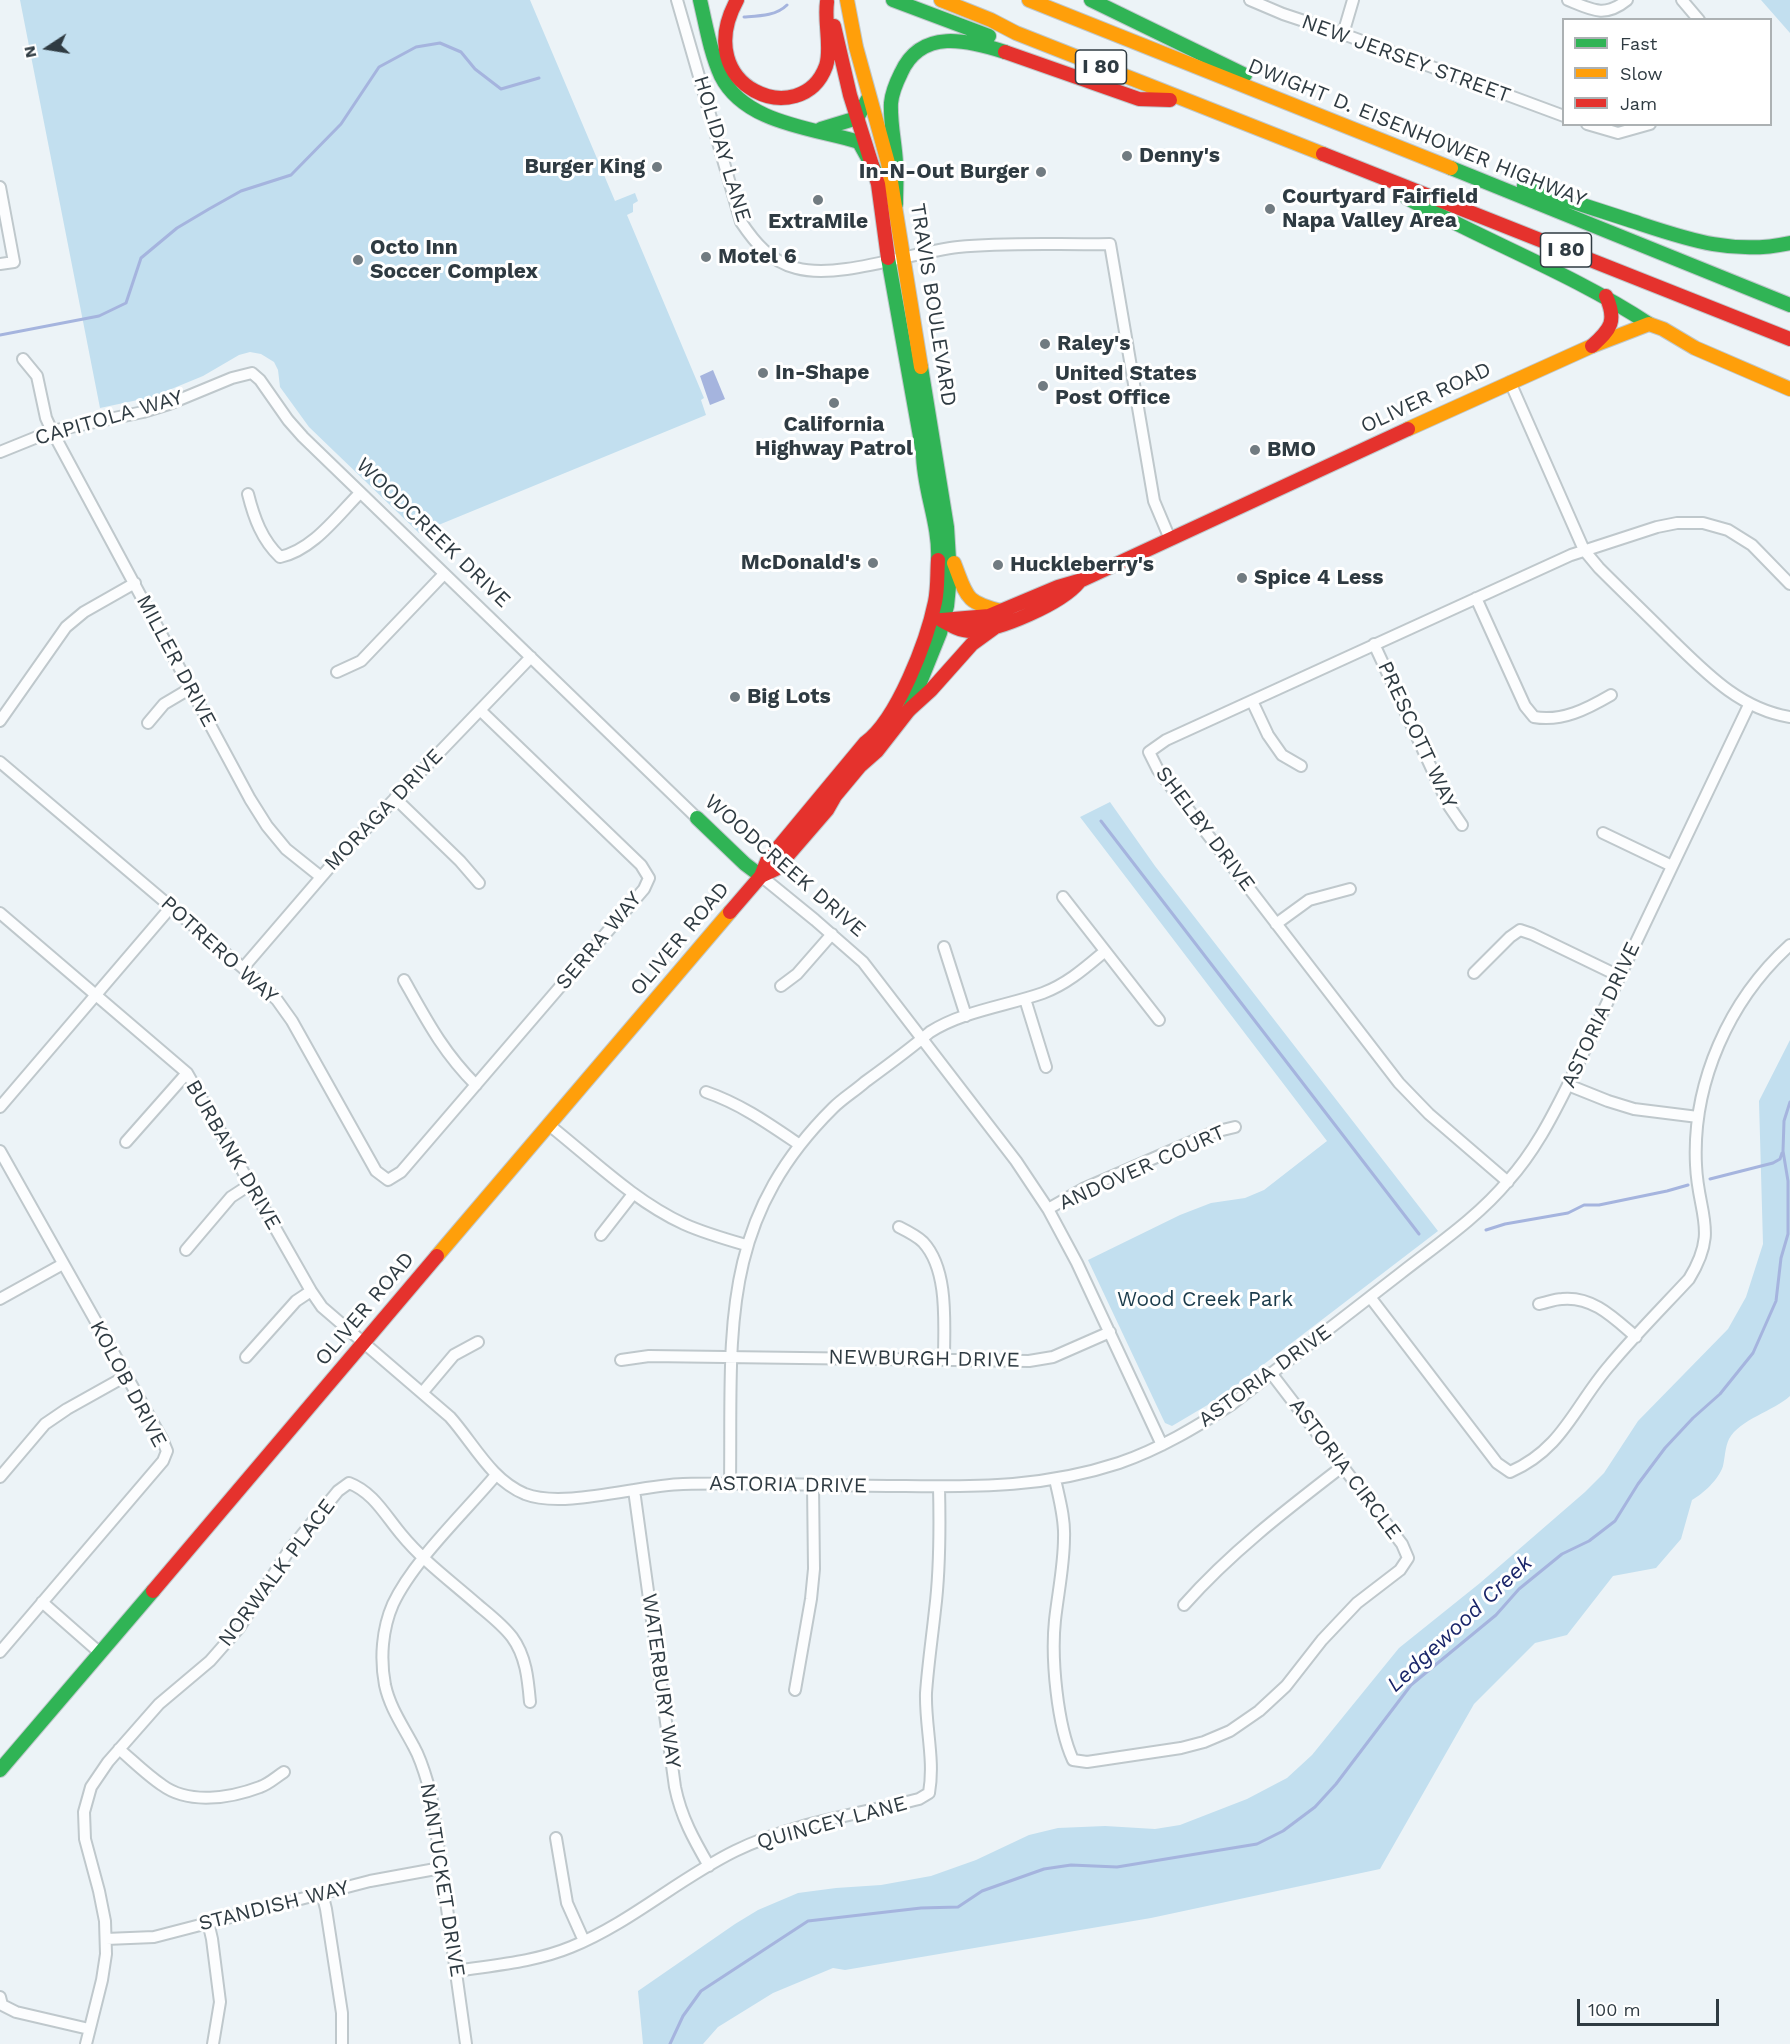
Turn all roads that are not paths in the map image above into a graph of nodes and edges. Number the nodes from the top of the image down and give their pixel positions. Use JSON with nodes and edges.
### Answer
{"nodes":[{"id":1,"x":677,"y":0,"type":"edge"},
{"id":2,"x":700,"y":0,"type":"edge"},
{"id":3,"x":737,"y":0,"type":"edge"},
{"id":4,"x":893,"y":0,"type":"edge"},
{"id":5,"x":941,"y":0,"type":"edge"},
{"id":6,"x":1029,"y":0,"type":"edge"},
{"id":7,"x":1091,"y":0,"type":"edge"},
{"id":8,"x":1250,"y":0,"type":"edge"},
{"id":9,"x":1353,"y":0,"type":"edge"},
{"id":10,"x":1568,"y":0,"type":"edge"},
{"id":11,"x":1627,"y":0,"type":"edge"},
{"id":12,"x":1682,"y":0,"type":"edge"},
{"id":13,"x":827,"y":1,"type":"edge"},
{"id":14,"x":848,"y":5,"type":"edge"},
{"id":15,"x":1697,"y":18,"type":"edge"},
{"id":16,"x":1016,"y":33,"type":"junction"},
{"id":17,"x":1343,"y":34,"type":"junction"},
{"id":18,"x":869,"y":97,"type":"junction"},
{"id":19,"x":1185,"y":101,"type":"junction"},
{"id":20,"x":1322,"y":116,"type":"junction"},
{"id":21,"x":1562,"y":116,"type":"edge"},
{"id":22,"x":857,"y":118,"type":"junction"},
{"id":23,"x":1594,"y":126,"type":"edge"},
{"id":24,"x":1645,"y":126,"type":"edge"},
{"id":25,"x":818,"y":130,"type":"junction"},
{"id":26,"x":1397,"y":146,"type":"junction"},
{"id":27,"x":1342,"y":163,"type":"junction"},
{"id":28,"x":874,"y":169,"type":"junction"},
{"id":29,"x":0,"y":188,"type":"edge"},
{"id":30,"x":896,"y":204,"type":"junction"},
{"id":31,"x":1790,"y":243,"type":"edge"},
{"id":32,"x":897,"y":258,"type":"junction"},
{"id":33,"x":0,"y":264,"type":"edge"},
{"id":34,"x":1606,"y":296,"type":"junction"},
{"id":35,"x":1790,"y":305,"type":"edge"},
{"id":36,"x":1649,"y":324,"type":"junction"},
{"id":37,"x":1790,"y":339,"type":"edge"},
{"id":38,"x":1592,"y":346,"type":"junction"},
{"id":39,"x":23,"y":359,"type":"dead end"},
{"id":40,"x":252,"y":373,"type":"joint"},
{"id":41,"x":1510,"y":382,"type":"junction"},
{"id":42,"x":1790,"y":389,"type":"edge"},
{"id":43,"x":52,"y":431,"type":"junction"},
{"id":44,"x":0,"y":452,"type":"edge"},
{"id":45,"x":360,"y":493,"type":"junction"},
{"id":46,"x":248,"y":494,"type":"dead end"},
{"id":47,"x":1170,"y":539,"type":"junction"},
{"id":48,"x":1584,"y":550,"type":"junction"},
{"id":49,"x":950,"y":554,"type":"junction"},
{"id":50,"x":444,"y":574,"type":"junction"},
{"id":51,"x":1082,"y":580,"type":"junction"},
{"id":52,"x":135,"y":584,"type":"junction"},
{"id":53,"x":1790,"y":584,"type":"edge"},
{"id":54,"x":1476,"y":598,"type":"junction"},
{"id":55,"x":1001,"y":611,"type":"junction"},
{"id":56,"x":936,"y":619,"type":"junction"},
{"id":57,"x":994,"y":628,"type":"junction"},
{"id":58,"x":1374,"y":644,"type":"junction"},
{"id":59,"x":531,"y":657,"type":"junction"},
{"id":60,"x":337,"y":672,"type":"dead end"},
{"id":61,"x":191,"y":688,"type":"junction"},
{"id":62,"x":1611,"y":695,"type":"dead end"},
{"id":63,"x":1252,"y":701,"type":"junction"},
{"id":64,"x":1749,"y":705,"type":"junction"},
{"id":65,"x":480,"y":710,"type":"junction"},
{"id":66,"x":909,"y":710,"type":"junction"},
{"id":67,"x":1790,"y":717,"type":"edge"},
{"id":68,"x":0,"y":721,"type":"edge"},
{"id":69,"x":148,"y":723,"type":"dead end"},
{"id":70,"x":0,"y":762,"type":"edge"},
{"id":71,"x":1301,"y":766,"type":"dead end"},
{"id":72,"x":395,"y":798,"type":"junction"},
{"id":73,"x":697,"y":818,"type":"joint"},
{"id":74,"x":1462,"y":825,"type":"dead end"},
{"id":75,"x":1603,"y":833,"type":"dead end"},
{"id":76,"x":1672,"y":866,"type":"junction"},
{"id":77,"x":761,"y":876,"type":"junction"},
{"id":78,"x":321,"y":877,"type":"junction"},
{"id":79,"x":479,"y":883,"type":"dead end"},
{"id":80,"x":1350,"y":890,"type":"dead end"},
{"id":81,"x":1063,"y":897,"type":"dead end"},
{"id":82,"x":171,"y":907,"type":"junction"},
{"id":83,"x":2,"y":919,"type":"edge"},
{"id":84,"x":1276,"y":924,"type":"junction"},
{"id":85,"x":832,"y":934,"type":"junction"},
{"id":86,"x":1790,"y":945,"type":"edge"},
{"id":87,"x":944,"y":947,"type":"dead end"},
{"id":88,"x":1104,"y":952,"type":"junction"},
{"id":89,"x":243,"y":968,"type":"junction"},
{"id":90,"x":1474,"y":973,"type":"dead end"},
{"id":91,"x":1619,"y":976,"type":"junction"},
{"id":92,"x":404,"y":980,"type":"dead end"},
{"id":93,"x":781,"y":986,"type":"dead end"},
{"id":94,"x":96,"y":995,"type":"junction"},
{"id":95,"x":1025,"y":999,"type":"junction"},
{"id":96,"x":966,"y":1016,"type":"junction"},
{"id":97,"x":1159,"y":1020,"type":"dead end"},
{"id":98,"x":923,"y":1038,"type":"junction"},
{"id":99,"x":1046,"y":1067,"type":"dead end"},
{"id":100,"x":187,"y":1073,"type":"junction"},
{"id":101,"x":476,"y":1085,"type":"junction"},
{"id":102,"x":1568,"y":1085,"type":"junction"},
{"id":103,"x":706,"y":1092,"type":"dead end"},
{"id":104,"x":0,"y":1107,"type":"edge"},
{"id":105,"x":1698,"y":1117,"type":"junction"},
{"id":106,"x":549,"y":1125,"type":"junction"},
{"id":107,"x":1235,"y":1127,"type":"dead end"},
{"id":108,"x":126,"y":1142,"type":"dead end"},
{"id":109,"x":800,"y":1145,"type":"junction"},
{"id":110,"x":0,"y":1151,"type":"edge"},
{"id":111,"x":388,"y":1180,"type":"joint"},
{"id":112,"x":1508,"y":1182,"type":"junction"},
{"id":113,"x":251,"y":1184,"type":"junction"},
{"id":114,"x":633,"y":1194,"type":"junction"},
{"id":115,"x":1048,"y":1209,"type":"junction"},
{"id":116,"x":899,"y":1227,"type":"dead end"},
{"id":117,"x":601,"y":1235,"type":"dead end"},
{"id":118,"x":746,"y":1245,"type":"junction"},
{"id":119,"x":186,"y":1250,"type":"dead end"},
{"id":120,"x":63,"y":1264,"type":"junction"},
{"id":121,"x":310,"y":1291,"type":"junction"},
{"id":122,"x":1370,"y":1297,"type":"junction"},
{"id":123,"x":0,"y":1299,"type":"edge"},
{"id":124,"x":1539,"y":1304,"type":"dead end"},
{"id":125,"x":1110,"y":1332,"type":"junction"},
{"id":126,"x":1636,"y":1336,"type":"junction"},
{"id":127,"x":478,"y":1342,"type":"dead end"},
{"id":128,"x":363,"y":1343,"type":"junction"},
{"id":129,"x":732,"y":1356,"type":"junction"},
{"id":130,"x":246,"y":1357,"type":"dead end"},
{"id":131,"x":944,"y":1359,"type":"junction"},
{"id":132,"x":621,"y":1360,"type":"dead end"},
{"id":133,"x":1271,"y":1373,"type":"junction"},
{"id":134,"x":126,"y":1376,"type":"junction"},
{"id":135,"x":422,"y":1393,"type":"junction"},
{"id":136,"x":1162,"y":1444,"type":"junction"},
{"id":137,"x":1343,"y":1466,"type":"junction"},
{"id":138,"x":496,"y":1475,"type":"junction"},
{"id":139,"x":0,"y":1477,"type":"edge"},
{"id":140,"x":1055,"y":1479,"type":"junction"},
{"id":141,"x":730,"y":1484,"type":"junction"},
{"id":142,"x":813,"y":1485,"type":"junction"},
{"id":143,"x":939,"y":1486,"type":"junction"},
{"id":144,"x":634,"y":1490,"type":"junction"},
{"id":145,"x":424,"y":1559,"type":"junction"},
{"id":146,"x":42,"y":1602,"type":"junction"},
{"id":147,"x":1184,"y":1605,"type":"dead end"},
{"id":148,"x":0,"y":1652,"type":"edge"},
{"id":149,"x":100,"y":1653,"type":"junction"},
{"id":150,"x":795,"y":1690,"type":"dead end"},
{"id":151,"x":530,"y":1702,"type":"dead end"},
{"id":152,"x":119,"y":1749,"type":"junction"},
{"id":153,"x":0,"y":1770,"type":"edge"},
{"id":154,"x":284,"y":1772,"type":"dead end"},
{"id":155,"x":556,"y":1838,"type":"dead end"},
{"id":156,"x":709,"y":1866,"type":"junction"},
{"id":157,"x":441,"y":1868,"type":"junction"},
{"id":158,"x":322,"y":1893,"type":"junction"},
{"id":159,"x":208,"y":1922,"type":"junction"},
{"id":160,"x":106,"y":1938,"type":"junction"},
{"id":161,"x":584,"y":1941,"type":"junction"},
{"id":162,"x":456,"y":1971,"type":"junction"},
{"id":163,"x":0,"y":1997,"type":"edge"},
{"id":164,"x":89,"y":2029,"type":"junction"},
{"id":165,"x":86,"y":2044,"type":"edge"},
{"id":166,"x":213,"y":2044,"type":"edge"},
{"id":167,"x":342,"y":2044,"type":"edge"},
{"id":168,"x":466,"y":2044,"type":"edge"}],
"edges":[{"from":1,"to":32,"type":"street","name":"HOLIDAY LANE"},
{"from":2,"to":25,"type":"main road"},
{"from":3,"to":13,"type":"main road"},
{"from":4,"to":16,"type":"main road"},
{"from":5,"to":16,"type":"main road","number":"I 80"},
{"from":6,"to":20,"type":"main road","name":"DWIGHT D. EISENHOWER HIGHWAY","number":"I 80"},
{"from":7,"to":20,"type":"main road"},
{"from":8,"to":17,"type":"street","name":"NEW JERSEY STREET"},
{"from":9,"to":17,"type":"street"},
{"from":10,"to":11,"type":"street"},
{"from":12,"to":15,"type":"street"},
{"from":13,"to":22,"type":"main road","name":"TRAVIS BOULEVARD"},
{"from":14,"to":18,"type":"main road","name":"TRAVIS BOULEVARD"},
{"from":16,"to":19,"type":"main road","number":"I 80"},
{"from":17,"to":21,"type":"street","name":"NEW JERSEY STREET"},
{"from":18,"to":22,"type":"main road"},
{"from":18,"to":30,"type":"main road","name":"TRAVIS BOULEVARD"},
{"from":19,"to":27,"type":"main road","number":"I 80"},
{"from":19,"to":30,"type":"main road"},
{"from":20,"to":26,"type":"main road","name":"DWIGHT D. EISENHOWER HIGHWAY","number":"I 80"},
{"from":22,"to":25,"type":"main road"},
{"from":22,"to":28,"type":"main road","name":"TRAVIS BOULEVARD"},
{"from":23,"to":24,"type":"street"},
{"from":25,"to":28,"type":"main road"},
{"from":26,"to":31,"type":"main road"},
{"from":26,"to":35,"type":"main road","name":"DWIGHT D. EISENHOWER HIGHWAY","number":"I 80"},
{"from":27,"to":34,"type":"main road"},
{"from":27,"to":37,"type":"main road","number":"I 80"},
{"from":28,"to":32,"type":"main road","name":"TRAVIS BOULEVARD"},
{"from":29,"to":33,"type":"street"},
{"from":30,"to":32,"type":"main road","name":"TRAVIS BOULEVARD"},
{"from":32,"to":47,"type":"street","name":"HOLIDAY LANE"},
{"from":32,"to":49,"type":"main road","name":"TRAVIS BOULEVARD"},
{"from":32,"to":56,"type":"main road","name":"TRAVIS BOULEVARD"},
{"from":34,"to":36,"type":"main road"},
{"from":34,"to":38,"type":"main road"},
{"from":36,"to":38,"type":"main road","name":"OLIVER ROAD"},
{"from":36,"to":42,"type":"main road"},
{"from":38,"to":41,"type":"main road","name":"OLIVER ROAD"},
{"from":39,"to":43,"type":"street","name":"MILLER DRIVE"},
{"from":40,"to":43,"type":"street","name":"CAPITOLA WAY"},
{"from":40,"to":45,"type":"street","name":"WOODCREEK DRIVE"},
{"from":41,"to":47,"type":"main road","name":"OLIVER ROAD"},
{"from":41,"to":48,"type":"street"},
{"from":43,"to":44,"type":"street","name":"CAPITOLA WAY"},
{"from":43,"to":52,"type":"street","name":"MILLER DRIVE"},
{"from":45,"to":46,"type":"street"},
{"from":45,"to":50,"type":"street","name":"WOODCREEK DRIVE"},
{"from":47,"to":51,"type":"main road","name":"OLIVER ROAD"},
{"from":48,"to":53,"type":"street","name":"SHELBY DRIVE"},
{"from":48,"to":54,"type":"street","name":"SHELBY DRIVE"},
{"from":48,"to":64,"type":"street"},
{"from":49,"to":55,"type":"main road"},
{"from":49,"to":56,"type":"main road","name":"TRAVIS BOULEVARD"},
{"from":50,"to":59,"type":"street","name":"WOODCREEK DRIVE"},
{"from":50,"to":60,"type":"street"},
{"from":51,"to":55,"type":"main road","name":"OLIVER ROAD"},
{"from":51,"to":57,"type":"main road","name":"OLIVER ROAD"},
{"from":52,"to":61,"type":"street","name":"MILLER DRIVE"},
{"from":52,"to":68,"type":"street"},
{"from":54,"to":58,"type":"street","name":"SHELBY DRIVE"},
{"from":54,"to":62,"type":"street"},
{"from":55,"to":56,"type":"main road","name":"OLIVER ROAD"},
{"from":56,"to":57,"type":"main road","name":"OLIVER ROAD"},
{"from":56,"to":66,"type":"main road","name":"OLIVER ROAD"},
{"from":56,"to":77,"type":"main road","name":"OLIVER ROAD"},
{"from":57,"to":66,"type":"main road","name":"OLIVER ROAD"},
{"from":58,"to":63,"type":"street","name":"SHELBY DRIVE"},
{"from":58,"to":74,"type":"street","name":"PRESCOTT WAY"},
{"from":59,"to":65,"type":"street","name":"MORAGA DRIVE"},
{"from":59,"to":73,"type":"street","name":"WOODCREEK DRIVE"},
{"from":61,"to":69,"type":"street"},
{"from":61,"to":78,"type":"street","name":"MILLER DRIVE"},
{"from":63,"to":71,"type":"street"},
{"from":63,"to":84,"type":"street","name":"SHELBY DRIVE"},
{"from":64,"to":67,"type":"street"},
{"from":64,"to":76,"type":"street","name":"ASTORIA DRIVE"},
{"from":65,"to":72,"type":"street","name":"MORAGA DRIVE"},
{"from":65,"to":101,"type":"street","name":"SERRA WAY"},
{"from":66,"to":77,"type":"main road","name":"OLIVER ROAD"},
{"from":70,"to":82,"type":"street","name":"POTRERO WAY"},
{"from":72,"to":78,"type":"street","name":"MORAGA DRIVE"},
{"from":72,"to":79,"type":"street"},
{"from":73,"to":77,"type":"main road","name":"WOODCREEK DRIVE"},
{"from":75,"to":76,"type":"street"},
{"from":76,"to":91,"type":"street","name":"ASTORIA DRIVE"},
{"from":77,"to":85,"type":"street","name":"WOODCREEK DRIVE"},
{"from":77,"to":106,"type":"main road","name":"OLIVER ROAD"},
{"from":78,"to":89,"type":"street","name":"MORAGA DRIVE"},
{"from":80,"to":84,"type":"street"},
{"from":81,"to":88,"type":"street"},
{"from":82,"to":89,"type":"street","name":"POTRERO WAY"},
{"from":82,"to":94,"type":"street"},
{"from":83,"to":94,"type":"street","name":"BURBANK DRIVE"},
{"from":84,"to":112,"type":"street","name":"SHELBY DRIVE"},
{"from":85,"to":93,"type":"street"},
{"from":85,"to":98,"type":"street","name":"WOODCREEK DRIVE"},
{"from":86,"to":105,"type":"street"},
{"from":87,"to":96,"type":"street"},
{"from":88,"to":95,"type":"street"},
{"from":88,"to":97,"type":"street"},
{"from":89,"to":111,"type":"street","name":"POTRERO WAY"},
{"from":90,"to":91,"type":"street"},
{"from":91,"to":102,"type":"street","name":"ASTORIA DRIVE"},
{"from":92,"to":101,"type":"street"},
{"from":94,"to":100,"type":"street","name":"BURBANK DRIVE"},
{"from":94,"to":104,"type":"street"},
{"from":95,"to":96,"type":"street"},
{"from":95,"to":99,"type":"street"},
{"from":96,"to":98,"type":"street"},
{"from":98,"to":109,"type":"street"},
{"from":98,"to":115,"type":"street","name":"WOODCREEK DRIVE"},
{"from":100,"to":108,"type":"street"},
{"from":100,"to":113,"type":"street","name":"BURBANK DRIVE"},
{"from":101,"to":111,"type":"street","name":"SERRA WAY"},
{"from":102,"to":105,"type":"street"},
{"from":102,"to":112,"type":"street","name":"ASTORIA DRIVE"},
{"from":103,"to":109,"type":"street"},
{"from":105,"to":126,"type":"street"},
{"from":106,"to":114,"type":"street"},
{"from":106,"to":128,"type":"main road","name":"OLIVER ROAD"},
{"from":107,"to":115,"type":"street","name":"ANDOVER COURT"},
{"from":109,"to":118,"type":"street"},
{"from":110,"to":120,"type":"street","name":"KOLOB DRIVE"},
{"from":112,"to":122,"type":"street","name":"ASTORIA DRIVE"},
{"from":113,"to":119,"type":"street"},
{"from":113,"to":121,"type":"street","name":"BURBANK DRIVE"},
{"from":114,"to":117,"type":"street"},
{"from":114,"to":118,"type":"street"},
{"from":115,"to":125,"type":"street","name":"WOODCREEK DRIVE"},
{"from":116,"to":131,"type":"street"},
{"from":118,"to":129,"type":"street"},
{"from":120,"to":123,"type":"street"},
{"from":120,"to":134,"type":"street","name":"KOLOB DRIVE"},
{"from":121,"to":128,"type":"street","name":"BURBANK DRIVE"},
{"from":121,"to":130,"type":"street"},
{"from":122,"to":126,"type":"street"},
{"from":122,"to":133,"type":"street","name":"ASTORIA DRIVE"},
{"from":124,"to":126,"type":"street"},
{"from":125,"to":131,"type":"street","name":"NEWBURGH DRIVE"},
{"from":125,"to":136,"type":"street","name":"WOODCREEK DRIVE"},
{"from":127,"to":135,"type":"street"},
{"from":128,"to":135,"type":"street","name":"ASTORIA DRIVE"},
{"from":128,"to":149,"type":"main road","name":"OLIVER ROAD"},
{"from":129,"to":131,"type":"street","name":"NEWBURGH DRIVE"},
{"from":129,"to":132,"type":"street","name":"NEWBURGH DRIVE"},
{"from":129,"to":141,"type":"street"},
{"from":133,"to":136,"type":"street","name":"ASTORIA DRIVE"},
{"from":133,"to":137,"type":"street","name":"ASTORIA CIRCLE"},
{"from":134,"to":139,"type":"street"},
{"from":134,"to":146,"type":"street","name":"KOLOB DRIVE"},
{"from":135,"to":138,"type":"street","name":"ASTORIA DRIVE"},
{"from":136,"to":140,"type":"street","name":"ASTORIA DRIVE"},
{"from":137,"to":140,"type":"street","name":"ASTORIA CIRCLE"},
{"from":137,"to":147,"type":"street"},
{"from":138,"to":144,"type":"street","name":"ASTORIA DRIVE"},
{"from":138,"to":145,"type":"street","name":"NANTUCKET DRIVE"},
{"from":140,"to":143,"type":"street","name":"ASTORIA DRIVE"},
{"from":141,"to":142,"type":"street","name":"ASTORIA DRIVE"},
{"from":141,"to":144,"type":"street","name":"ASTORIA DRIVE"},
{"from":142,"to":143,"type":"street","name":"ASTORIA DRIVE"},
{"from":142,"to":150,"type":"street"},
{"from":143,"to":156,"type":"street","name":"QUINCEY LANE"},
{"from":144,"to":156,"type":"street","name":"WATERBURY WAY"},
{"from":145,"to":151,"type":"street"},
{"from":145,"to":152,"type":"street","name":"NORWALK PLACE"},
{"from":145,"to":157,"type":"street","name":"NANTUCKET DRIVE"},
{"from":146,"to":148,"type":"street","name":"KOLOB DRIVE"},
{"from":146,"to":149,"type":"street"},
{"from":149,"to":153,"type":"main road","name":"OLIVER ROAD"},
{"from":152,"to":154,"type":"street"},
{"from":152,"to":160,"type":"street","name":"NORWALK PLACE"},
{"from":155,"to":161,"type":"street"},
{"from":156,"to":161,"type":"street","name":"QUINCEY LANE"},
{"from":157,"to":158,"type":"street","name":"STANDISH WAY"},
{"from":157,"to":162,"type":"street","name":"NANTUCKET DRIVE"},
{"from":158,"to":159,"type":"street","name":"STANDISH WAY"},
{"from":158,"to":167,"type":"street"},
{"from":159,"to":160,"type":"street","name":"STANDISH WAY"},
{"from":159,"to":166,"type":"street"},
{"from":160,"to":164,"type":"street","name":"NORWALK PLACE"},
{"from":161,"to":162,"type":"street","name":"QUINCEY LANE"},
{"from":162,"to":168,"type":"street","name":"NANTUCKET DRIVE"},
{"from":163,"to":164,"type":"street"},
{"from":164,"to":165,"type":"street","name":"NORWALK PLACE"}]}
